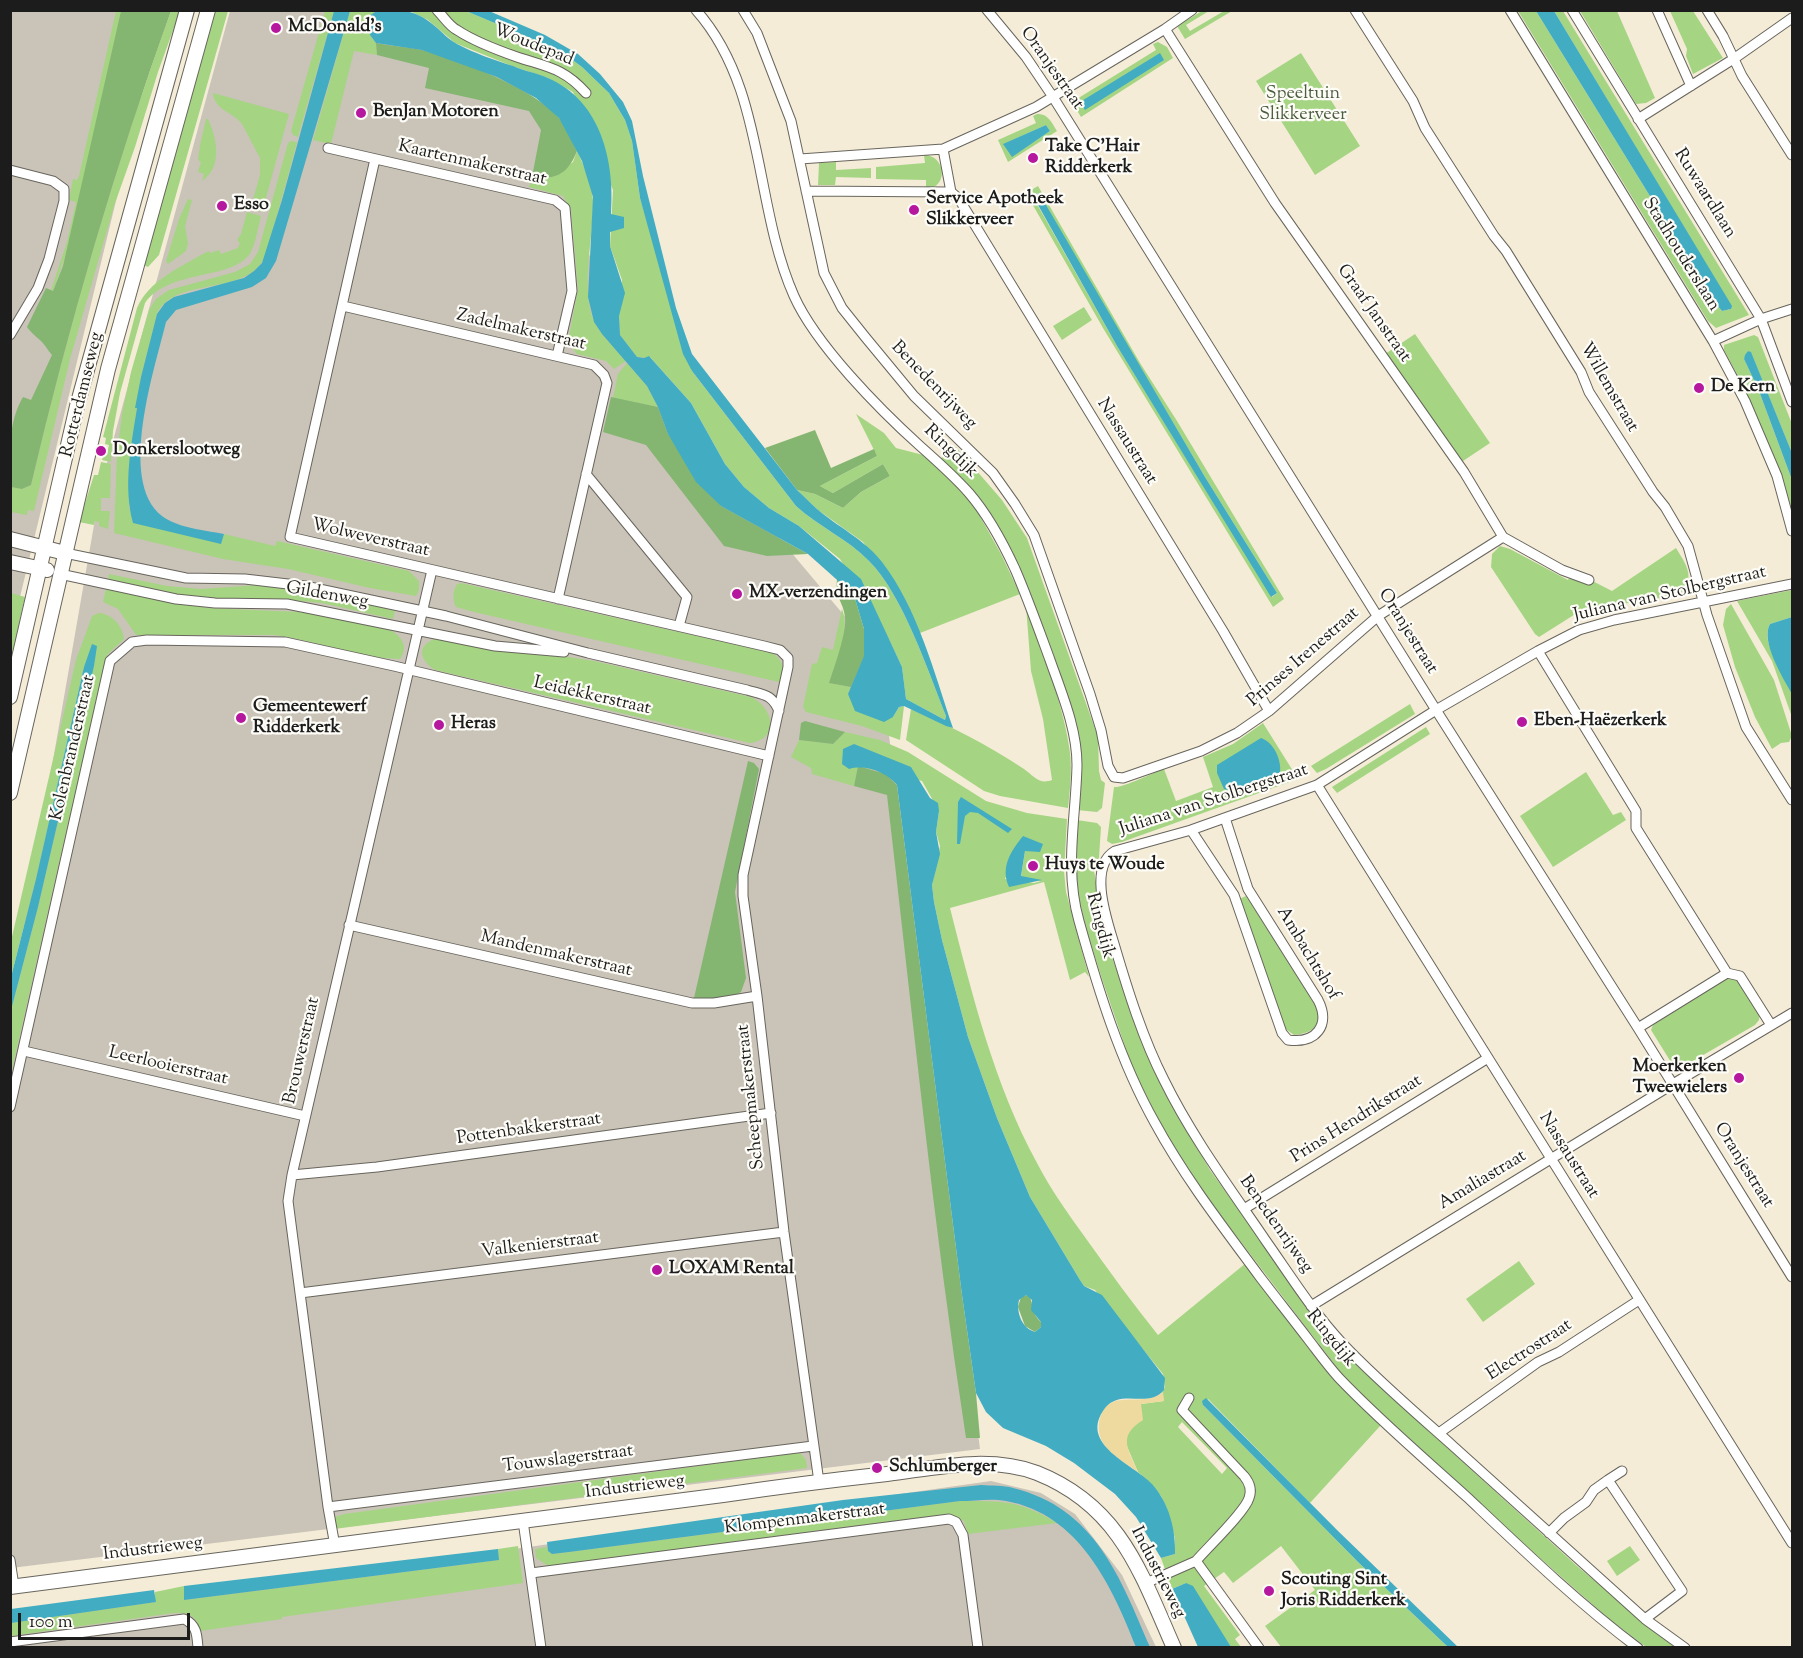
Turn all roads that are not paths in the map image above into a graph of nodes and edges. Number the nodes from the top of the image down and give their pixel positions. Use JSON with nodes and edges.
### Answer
{"nodes":[{"id":1,"x":187,"y":10,"type":"edge"},
{"id":2,"x":208,"y":10,"type":"edge"},
{"id":3,"x":437,"y":10,"type":"edge"},
{"id":4,"x":696,"y":10,"type":"edge"},
{"id":5,"x":742,"y":10,"type":"edge"},
{"id":6,"x":987,"y":10,"type":"edge"},
{"id":7,"x":1192,"y":10,"type":"edge"},
{"id":8,"x":1355,"y":10,"type":"edge"},
{"id":9,"x":1510,"y":10,"type":"edge"},
{"id":10,"x":1572,"y":10,"type":"edge"},
{"id":11,"x":1657,"y":10,"type":"edge"},
{"id":12,"x":1707,"y":10,"type":"edge"},
{"id":13,"x":1792,"y":18,"type":"edge"},
{"id":14,"x":1165,"y":29,"type":"junction"},
{"id":15,"x":1735,"y":58,"type":"junction"},
{"id":16,"x":1691,"y":86,"type":"junction"},
{"id":17,"x":586,"y":93,"type":"dead end"},
{"id":18,"x":1053,"y":97,"type":"junction"},
{"id":19,"x":1638,"y":119,"type":"junction"},
{"id":20,"x":328,"y":148,"type":"dead end"},
{"id":21,"x":943,"y":149,"type":"junction"},
{"id":22,"x":1792,"y":155,"type":"edge"},
{"id":23,"x":375,"y":159,"type":"junction"},
{"id":24,"x":800,"y":159,"type":"junction"},
{"id":25,"x":10,"y":170,"type":"edge"},
{"id":26,"x":806,"y":191,"type":"junction"},
{"id":27,"x":951,"y":192,"type":"junction"},
{"id":28,"x":343,"y":306,"type":"junction"},
{"id":29,"x":1792,"y":309,"type":"edge"},
{"id":30,"x":1761,"y":319,"type":"junction"},
{"id":31,"x":10,"y":335,"type":"edge"},
{"id":32,"x":1713,"y":341,"type":"junction"},
{"id":33,"x":557,"y":356,"type":"junction"},
{"id":34,"x":1792,"y":402,"type":"edge"},
{"id":35,"x":586,"y":474,"type":"junction"},
{"id":36,"x":1792,"y":531,"type":"edge"},
{"id":37,"x":1503,"y":537,"type":"junction"},
{"id":38,"x":10,"y":539,"type":"edge"},
{"id":39,"x":44,"y":548,"type":"junction"},
{"id":40,"x":65,"y":553,"type":"junction"},
{"id":41,"x":10,"y":562,"type":"edge"},
{"id":42,"x":40,"y":568,"type":"junction"},
{"id":43,"x":432,"y":570,"type":"junction"},
{"id":44,"x":60,"y":574,"type":"junction"},
{"id":45,"x":1589,"y":580,"type":"dead end"},
{"id":46,"x":1792,"y":584,"type":"edge"},
{"id":47,"x":558,"y":599,"type":"junction"},
{"id":48,"x":1704,"y":602,"type":"junction"},
{"id":49,"x":422,"y":611,"type":"junction"},
{"id":50,"x":1377,"y":616,"type":"junction"},
{"id":51,"x":680,"y":626,"type":"junction"},
{"id":52,"x":417,"y":629,"type":"junction"},
{"id":53,"x":1538,"y":651,"type":"junction"},
{"id":54,"x":588,"y":653,"type":"junction"},
{"id":55,"x":408,"y":670,"type":"junction"},
{"id":56,"x":10,"y":697,"type":"edge"},
{"id":57,"x":1436,"y":710,"type":"junction"},
{"id":58,"x":778,"y":711,"type":"junction"},
{"id":59,"x":1269,"y":711,"type":"junction"},
{"id":60,"x":769,"y":756,"type":"junction"},
{"id":61,"x":1114,"y":777,"type":"joint"},
{"id":62,"x":1317,"y":785,"type":"junction"},
{"id":63,"x":10,"y":793,"type":"edge"},
{"id":64,"x":1792,"y":800,"type":"edge"},
{"id":65,"x":1225,"y":818,"type":"junction"},
{"id":66,"x":1191,"y":830,"type":"junction"},
{"id":67,"x":1106,"y":858,"type":"joint"},
{"id":68,"x":1248,"y":889,"type":"junction"},
{"id":69,"x":1234,"y":895,"type":"junction"},
{"id":70,"x":349,"y":925,"type":"junction"},
{"id":71,"x":1727,"y":973,"type":"junction"},
{"id":72,"x":757,"y":996,"type":"junction"},
{"id":73,"x":1792,"y":1013,"type":"edge"},
{"id":74,"x":1771,"y":1025,"type":"junction"},
{"id":75,"x":1638,"y":1028,"type":"junction"},
{"id":76,"x":24,"y":1051,"type":"junction"},
{"id":77,"x":1488,"y":1058,"type":"junction"},
{"id":78,"x":1673,"y":1084,"type":"junction"},
{"id":79,"x":10,"y":1107,"type":"edge"},
{"id":80,"x":771,"y":1113,"type":"junction"},
{"id":81,"x":305,"y":1116,"type":"junction"},
{"id":82,"x":1551,"y":1160,"type":"junction"},
{"id":83,"x":292,"y":1175,"type":"junction"},
{"id":84,"x":1244,"y":1209,"type":"junction"},
{"id":85,"x":784,"y":1232,"type":"junction"},
{"id":86,"x":1792,"y":1277,"type":"edge"},
{"id":87,"x":300,"y":1293,"type":"junction"},
{"id":88,"x":1640,"y":1300,"type":"junction"},
{"id":89,"x":1311,"y":1306,"type":"junction"},
{"id":90,"x":1189,"y":1398,"type":"dead end"},
{"id":91,"x":1439,"y":1433,"type":"junction"},
{"id":92,"x":813,"y":1446,"type":"junction"},
{"id":93,"x":1622,"y":1471,"type":"dead end"},
{"id":94,"x":1608,"y":1480,"type":"junction"},
{"id":95,"x":819,"y":1482,"type":"junction"},
{"id":96,"x":328,"y":1507,"type":"junction"},
{"id":97,"x":523,"y":1521,"type":"junction"},
{"id":98,"x":1549,"y":1533,"type":"junction"},
{"id":99,"x":1792,"y":1543,"type":"edge"},
{"id":100,"x":335,"y":1546,"type":"junction"},
{"id":101,"x":10,"y":1560,"type":"edge"},
{"id":102,"x":1196,"y":1561,"type":"junction"},
{"id":103,"x":531,"y":1573,"type":"junction"},
{"id":104,"x":1146,"y":1583,"type":"junction"},
{"id":105,"x":12,"y":1587,"type":"edge"},
{"id":106,"x":1645,"y":1619,"type":"junction"},
{"id":107,"x":10,"y":1642,"type":"edge"},
{"id":108,"x":198,"y":1647,"type":"edge"},
{"id":109,"x":541,"y":1647,"type":"edge"},
{"id":110,"x":978,"y":1647,"type":"edge"},
{"id":111,"x":1174,"y":1647,"type":"edge"},
{"id":112,"x":1259,"y":1647,"type":"edge"},
{"id":113,"x":1638,"y":1647,"type":"edge"},
{"id":114,"x":1685,"y":1647,"type":"edge"}],
"edges":[{"from":1,"to":39,"type":"main road","name":"Rotterdamseweg"},
{"from":2,"to":40,"type":"main road","name":"Rotterdamseweg"},
{"from":3,"to":17,"type":"street","name":"Woudepad"},
{"from":4,"to":113,"type":"street","name":"Ringdijk"},
{"from":5,"to":24,"type":"street","name":"Benedenrijweg"},
{"from":6,"to":18,"type":"street","name":"Oranjestraat"},
{"from":7,"to":14,"type":"street"},
{"from":8,"to":48,"type":"street","name":"Willemstraat"},
{"from":9,"to":32,"type":"street","name":"Stadhouderslaan"},
{"from":10,"to":19,"type":"street","name":"Ruwaardlaan"},
{"from":11,"to":16,"type":"street"},
{"from":12,"to":15,"type":"street"},
{"from":13,"to":15,"type":"street"},
{"from":14,"to":18,"type":"street"},
{"from":14,"to":37,"type":"street","name":"Graaf Janstraat"},
{"from":15,"to":16,"type":"street"},
{"from":15,"to":22,"type":"street"},
{"from":16,"to":19,"type":"street"},
{"from":18,"to":21,"type":"street"},
{"from":18,"to":50,"type":"street","name":"Oranjestraat"},
{"from":19,"to":30,"type":"street","name":"Ruwaardlaan"},
{"from":20,"to":23,"type":"street","name":"Kaartenmakerstraat"},
{"from":21,"to":24,"type":"street"},
{"from":21,"to":27,"type":"street"},
{"from":23,"to":28,"type":"street","name":"Wolweverstraat"},
{"from":23,"to":33,"type":"street","name":"Kaartenmakerstraat"},
{"from":24,"to":26,"type":"street","name":"Benedenrijweg"},
{"from":25,"to":31,"type":"street"},
{"from":26,"to":27,"type":"street"},
{"from":26,"to":61,"type":"street","name":"Benedenrijweg"},
{"from":27,"to":59,"type":"street","name":"Nassaustraat"},
{"from":28,"to":33,"type":"street","name":"Zadelmakerstraat"},
{"from":28,"to":43,"type":"street","name":"Wolweverstraat"},
{"from":29,"to":30,"type":"street"},
{"from":30,"to":32,"type":"street"},
{"from":30,"to":34,"type":"street","name":"Ruwaardlaan"},
{"from":32,"to":36,"type":"street","name":"Stadhouderslaan"},
{"from":33,"to":35,"type":"street","name":"Zadelmakerstraat"},
{"from":35,"to":47,"type":"street","name":"Zadelmakerstraat"},
{"from":35,"to":51,"type":"street"},
{"from":37,"to":45,"type":"street","name":"Graaf Janstraat"},
{"from":37,"to":50,"type":"street","name":"Prinses Irenestraat"},
{"from":38,"to":39,"type":"main road"},
{"from":39,"to":40,"type":"main road"},
{"from":39,"to":42,"type":"main road","name":"Rotterdamseweg"},
{"from":40,"to":44,"type":"main road","name":"Rotterdamseweg"},
{"from":40,"to":49,"type":"street","name":"Gildenweg"},
{"from":41,"to":42,"type":"main road"},
{"from":42,"to":44,"type":"main road"},
{"from":42,"to":56,"type":"main road","name":"Rotterdamseweg"},
{"from":43,"to":47,"type":"street","name":"Wolweverstraat"},
{"from":43,"to":49,"type":"street","name":"Brouwerstraat"},
{"from":44,"to":52,"type":"street","name":"Gildenweg"},
{"from":44,"to":63,"type":"main road","name":"Rotterdamseweg"},
{"from":46,"to":48,"type":"street","name":"Juliana van Stolbergstraat"},
{"from":47,"to":51,"type":"street","name":"Wolweverstraat"},
{"from":48,"to":53,"type":"street","name":"Juliana van Stolbergstraat"},
{"from":48,"to":64,"type":"street","name":"Willemstraat"},
{"from":49,"to":52,"type":"street","name":"Brouwerstraat"},
{"from":49,"to":54,"type":"street","name":"Gildenweg"},
{"from":50,"to":57,"type":"street","name":"Oranjestraat"},
{"from":50,"to":59,"type":"street","name":"Prinses Irenestraat"},
{"from":51,"to":58,"type":"street","name":"Wolweverstraat"},
{"from":52,"to":54,"type":"street","name":"Gildenweg"},
{"from":52,"to":55,"type":"street","name":"Brouwerstraat"},
{"from":53,"to":57,"type":"street","name":"Juliana van Stolbergstraat"},
{"from":53,"to":71,"type":"street"},
{"from":54,"to":58,"type":"street","name":"Gildenweg"},
{"from":55,"to":60,"type":"street","name":"Leidekkerstraat"},
{"from":55,"to":70,"type":"street","name":"Brouwerstraat"},
{"from":55,"to":76,"type":"street","name":"Kolenbranderstraat"},
{"from":57,"to":62,"type":"street","name":"Juliana van Stolbergstraat"},
{"from":57,"to":75,"type":"street","name":"Oranjestraat"},
{"from":58,"to":60,"type":"street","name":"Scheepmakerstraat"},
{"from":59,"to":61,"type":"street","name":"Prinses Irenestraat"},
{"from":60,"to":72,"type":"street","name":"Scheepmakerstraat"},
{"from":62,"to":65,"type":"street","name":"Juliana van Stolbergstraat"},
{"from":62,"to":77,"type":"street","name":"Nassaustraat"},
{"from":65,"to":66,"type":"street","name":"Juliana van Stolbergstraat"},
{"from":65,"to":68,"type":"street","name":"Ambachtshof"},
{"from":66,"to":67,"type":"street","name":"Juliana van Stolbergstraat"},
{"from":66,"to":69,"type":"street","name":"Ambachtshof"},
{"from":67,"to":84,"type":"street","name":"Benedenrijweg"},
{"from":68,"to":69,"type":"street"},
{"from":68,"to":69,"type":"street","name":"Ambachtshof"},
{"from":70,"to":72,"type":"street","name":"Mandenmakerstraat"},
{"from":70,"to":81,"type":"street","name":"Brouwerstraat"},
{"from":71,"to":74,"type":"street"},
{"from":71,"to":75,"type":"street"},
{"from":72,"to":80,"type":"street","name":"Scheepmakerstraat"},
{"from":73,"to":74,"type":"street"},
{"from":74,"to":78,"type":"street","name":"Amaliastraat"},
{"from":75,"to":78,"type":"street","name":"Oranjestraat"},
{"from":76,"to":79,"type":"street","name":"Kolenbranderstraat"},
{"from":76,"to":81,"type":"street","name":"Leerlooierstraat"},
{"from":77,"to":82,"type":"street","name":"Nassaustraat"},
{"from":77,"to":84,"type":"street","name":"Prins Hendrikstraat"},
{"from":78,"to":82,"type":"street","name":"Amaliastraat"},
{"from":78,"to":86,"type":"street","name":"Oranjestraat"},
{"from":80,"to":83,"type":"street","name":"Pottenbakkerstraat"},
{"from":80,"to":85,"type":"street","name":"Scheepmakerstraat"},
{"from":81,"to":83,"type":"street","name":"Brouwerstraat"},
{"from":82,"to":88,"type":"street","name":"Nassaustraat"},
{"from":82,"to":89,"type":"street","name":"Amaliastraat"},
{"from":83,"to":87,"type":"street","name":"Brouwerstraat"},
{"from":84,"to":89,"type":"street","name":"Benedenrijweg"},
{"from":85,"to":87,"type":"street","name":"Valkenierstraat"},
{"from":85,"to":92,"type":"street","name":"Scheepmakerstraat"},
{"from":87,"to":96,"type":"street","name":"Brouwerstraat"},
{"from":88,"to":91,"type":"street","name":"Electrostraat"},
{"from":88,"to":99,"type":"street","name":"Nassaustraat"},
{"from":89,"to":91,"type":"street","name":"Benedenrijweg"},
{"from":90,"to":102,"type":"street"},
{"from":91,"to":98,"type":"street","name":"Benedenrijweg"},
{"from":92,"to":95,"type":"street","name":"Scheepmakerstraat"},
{"from":92,"to":96,"type":"street","name":"Touwslagerstraat"},
{"from":93,"to":94,"type":"street"},
{"from":94,"to":98,"type":"street"},
{"from":94,"to":106,"type":"street"},
{"from":95,"to":97,"type":"main road","name":"Industrieweg"},
{"from":95,"to":104,"type":"main road","name":"Industrieweg"},
{"from":96,"to":100,"type":"street","name":"Brouwerstraat"},
{"from":97,"to":100,"type":"main road","name":"Industrieweg"},
{"from":97,"to":103,"type":"street"},
{"from":98,"to":106,"type":"street","name":"Benedenrijweg"},
{"from":100,"to":105,"type":"main road","name":"Industrieweg"},
{"from":101,"to":105,"type":"street"},
{"from":102,"to":104,"type":"street"},
{"from":102,"to":112,"type":"street"},
{"from":103,"to":109,"type":"street"},
{"from":103,"to":110,"type":"street","name":"Klompenmakerstraat"},
{"from":104,"to":111,"type":"main road","name":"Industrieweg"},
{"from":106,"to":114,"type":"street","name":"Benedenrijweg"},
{"from":107,"to":108,"type":"street"}]}
